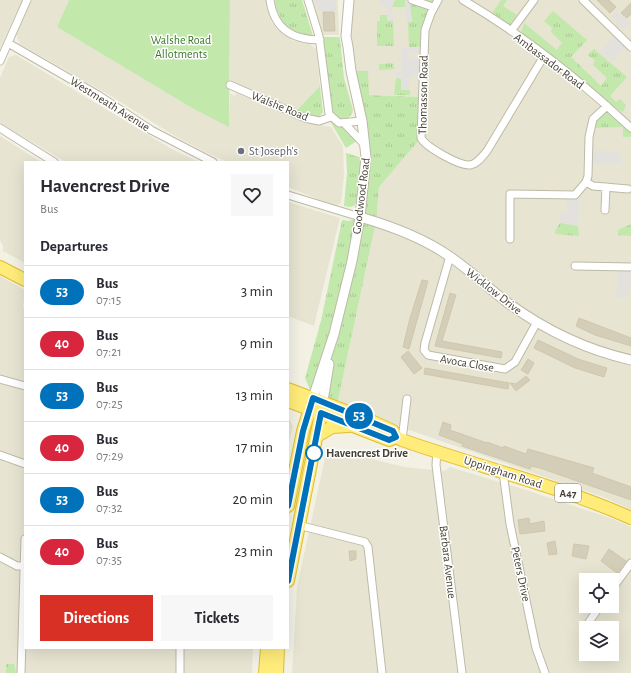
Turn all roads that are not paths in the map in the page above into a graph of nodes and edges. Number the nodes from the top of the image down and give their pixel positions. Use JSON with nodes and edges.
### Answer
{"nodes":[{"id":1,"x":27,"y":0,"type":"edge"},
{"id":2,"x":270,"y":0,"type":"edge"},
{"id":3,"x":308,"y":0,"type":"edge"},
{"id":4,"x":348,"y":0,"type":"edge"},
{"id":5,"x":412,"y":0,"type":"edge"},
{"id":6,"x":438,"y":0,"type":"edge"},
{"id":7,"x":463,"y":0,"type":"edge"},
{"id":8,"x":534,"y":0,"type":"edge"},
{"id":9,"x":583,"y":0,"type":"edge"},
{"id":10,"x":433,"y":7,"type":"junction"},
{"id":11,"x":511,"y":32,"type":"junction"},
{"id":12,"x":320,"y":40,"type":"junction"},
{"id":13,"x":8,"y":43,"type":"junction"},
{"id":14,"x":630,"y":44,"type":"edge"},
{"id":15,"x":544,"y":56,"type":"junction"},
{"id":16,"x":0,"y":61,"type":"edge"},
{"id":17,"x":230,"y":85,"type":"dead end"},
{"id":18,"x":607,"y":106,"type":"junction"},
{"id":19,"x":330,"y":117,"type":"junction"},
{"id":20,"x":362,"y":121,"type":"junction"},
{"id":21,"x":344,"y":123,"type":"junction"},
{"id":22,"x":0,"y":128,"type":"edge"},
{"id":23,"x":631,"y":128,"type":"edge"},
{"id":24,"x":365,"y":145,"type":"junction"},
{"id":25,"x":52,"y":161,"type":"edge"},
{"id":26,"x":211,"y":161,"type":"edge"},
{"id":27,"x":586,"y":182,"type":"junction"},
{"id":28,"x":606,"y":187,"type":"junction"},
{"id":29,"x":628,"y":189,"type":"dead end"},
{"id":30,"x":289,"y":195,"type":"edge"},
{"id":31,"x":606,"y":210,"type":"dead end"},
{"id":32,"x":360,"y":217,"type":"junction"},
{"id":33,"x":510,"y":239,"type":"dead end"},
{"id":34,"x":450,"y":256,"type":"junction"},
{"id":35,"x":575,"y":266,"type":"dead end"},
{"id":36,"x":0,"y":267,"type":"edge"},
{"id":37,"x":631,"y":267,"type":"edge"},
{"id":38,"x":24,"y":279,"type":"edge"},
{"id":39,"x":537,"y":322,"type":"junction"},
{"id":40,"x":631,"y":360,"type":"edge"},
{"id":41,"x":0,"y":379,"type":"edge"},
{"id":42,"x":24,"y":386,"type":"edge"},
{"id":43,"x":289,"y":390,"type":"edge"},
{"id":44,"x":407,"y":399,"type":"dead end"},
{"id":45,"x":289,"y":401,"type":"edge"},
{"id":46,"x":317,"y":405,"type":"junction"},
{"id":47,"x":358,"y":428,"type":"junction"},
{"id":48,"x":316,"y":436,"type":"junction"},
{"id":49,"x":399,"y":438,"type":"junction"},
{"id":50,"x":437,"y":451,"type":"junction"},
{"id":51,"x":0,"y":455,"type":"edge"},
{"id":52,"x":24,"y":464,"type":"edge"},
{"id":53,"x":292,"y":469,"type":"edge"},
{"id":54,"x":503,"y":472,"type":"junction"},
{"id":55,"x":289,"y":497,"type":"edge"},
{"id":56,"x":631,"y":518,"type":"edge"},
{"id":57,"x":298,"y":524,"type":"junction"},
{"id":58,"x":0,"y":558,"type":"edge"},
{"id":59,"x":631,"y":562,"type":"edge"},
{"id":60,"x":24,"y":566,"type":"edge"},
{"id":61,"x":289,"y":575,"type":"edge"},
{"id":62,"x":619,"y":580,"type":"edge"},
{"id":63,"x":24,"y":626,"type":"edge"},
{"id":64,"x":180,"y":649,"type":"edge"},
{"id":65,"x":267,"y":649,"type":"edge"},
{"id":66,"x":278,"y":649,"type":"edge"},
{"id":67,"x":21,"y":673,"type":"edge"},
{"id":68,"x":180,"y":673,"type":"edge"},
{"id":69,"x":265,"y":673,"type":"edge"},
{"id":70,"x":278,"y":673,"type":"edge"},
{"id":71,"x":382,"y":673,"type":"edge"},
{"id":72,"x":462,"y":673,"type":"edge"},
{"id":73,"x":545,"y":673,"type":"edge"}],
"edges":[{"from":1,"to":13,"type":"street"},
{"from":2,"to":12,"type":"street"},
{"from":3,"to":12,"type":"street"},
{"from":4,"to":20,"type":"street","name":"Goodwood Road"},
{"from":5,"to":10,"type":"street"},
{"from":6,"to":10,"type":"street","name":"Thomasson Road"},
{"from":7,"to":11,"type":"street","name":"Ambassador Road"},
{"from":8,"to":11,"type":"street"},
{"from":9,"to":14,"type":"street"},
{"from":10,"to":15,"type":"street","name":"Thomasson Road"},
{"from":11,"to":15,"type":"street","name":"Ambassador Road"},
{"from":12,"to":19,"type":"street"},
{"from":13,"to":16,"type":"street"},
{"from":13,"to":26,"type":"street","name":"Westmeath Avenue"},
{"from":15,"to":18,"type":"street","name":"Ambassador Road"},
{"from":17,"to":19,"type":"street","name":"Walshe Road"},
{"from":18,"to":23,"type":"street","name":"Ambassador Road"},
{"from":18,"to":27,"type":"street"},
{"from":19,"to":21,"type":"street"},
{"from":20,"to":21,"type":"street"},
{"from":20,"to":24,"type":"street","name":"Goodwood Road"},
{"from":21,"to":24,"type":"street"},
{"from":22,"to":25,"type":"street"},
{"from":24,"to":32,"type":"street","name":"Goodwood Road"},
{"from":27,"to":28,"type":"street"},
{"from":27,"to":33,"type":"street"},
{"from":28,"to":29,"type":"street"},
{"from":28,"to":31,"type":"street"},
{"from":30,"to":32,"type":"street"},
{"from":32,"to":34,"type":"street","name":"Wicklow Drive"},
{"from":32,"to":46,"type":"street","name":"Goodwood Road"},
{"from":34,"to":39,"type":"street","name":"Wicklow Drive"},
{"from":34,"to":39,"type":"street","name":"Avoca Close"},
{"from":35,"to":37,"type":"street"},
{"from":36,"to":38,"type":"highway"},
{"from":39,"to":40,"type":"street","name":"Wicklow Drive"},
{"from":41,"to":42,"type":"street"},
{"from":43,"to":46,"type":"highway","name":"Uppingham Road","number":"A47"},
{"from":44,"to":49,"type":"street"},
{"from":45,"to":46,"type":"highway","name":"Uppingham Road","number":"A47"},
{"from":46,"to":47,"type":"highway","name":"Uppingham Road","number":"A47"},
{"from":46,"to":48,"type":"highway"},
{"from":46,"to":49,"type":"highway","name":"Uppingham Road","number":"A47"},
{"from":46,"to":53,"type":"highway"},
{"from":47,"to":48,"type":"highway"},
{"from":47,"to":49,"type":"highway","name":"Uppingham Road","number":"A47"},
{"from":48,"to":57,"type":"highway"},
{"from":49,"to":50,"type":"highway","name":"Uppingham Road","number":"A47"},
{"from":50,"to":54,"type":"highway","name":"Uppingham Road","number":"A47"},
{"from":50,"to":72,"type":"street","name":"Barbara Avenue"},
{"from":51,"to":52,"type":"street"},
{"from":53,"to":55,"type":"highway"},
{"from":54,"to":56,"type":"highway","name":"Uppingham Road","number":"A47"},
{"from":54,"to":73,"type":"street","name":"Peters Drive"},
{"from":57,"to":61,"type":"highway"},
{"from":57,"to":71,"type":"street"},
{"from":58,"to":60,"type":"street"},
{"from":59,"to":62,"type":"street"},
{"from":60,"to":63,"type":"street"},
{"from":63,"to":67,"type":"street"},
{"from":64,"to":68,"type":"street"},
{"from":65,"to":69,"type":"highway"},
{"from":66,"to":70,"type":"highway"}]}
